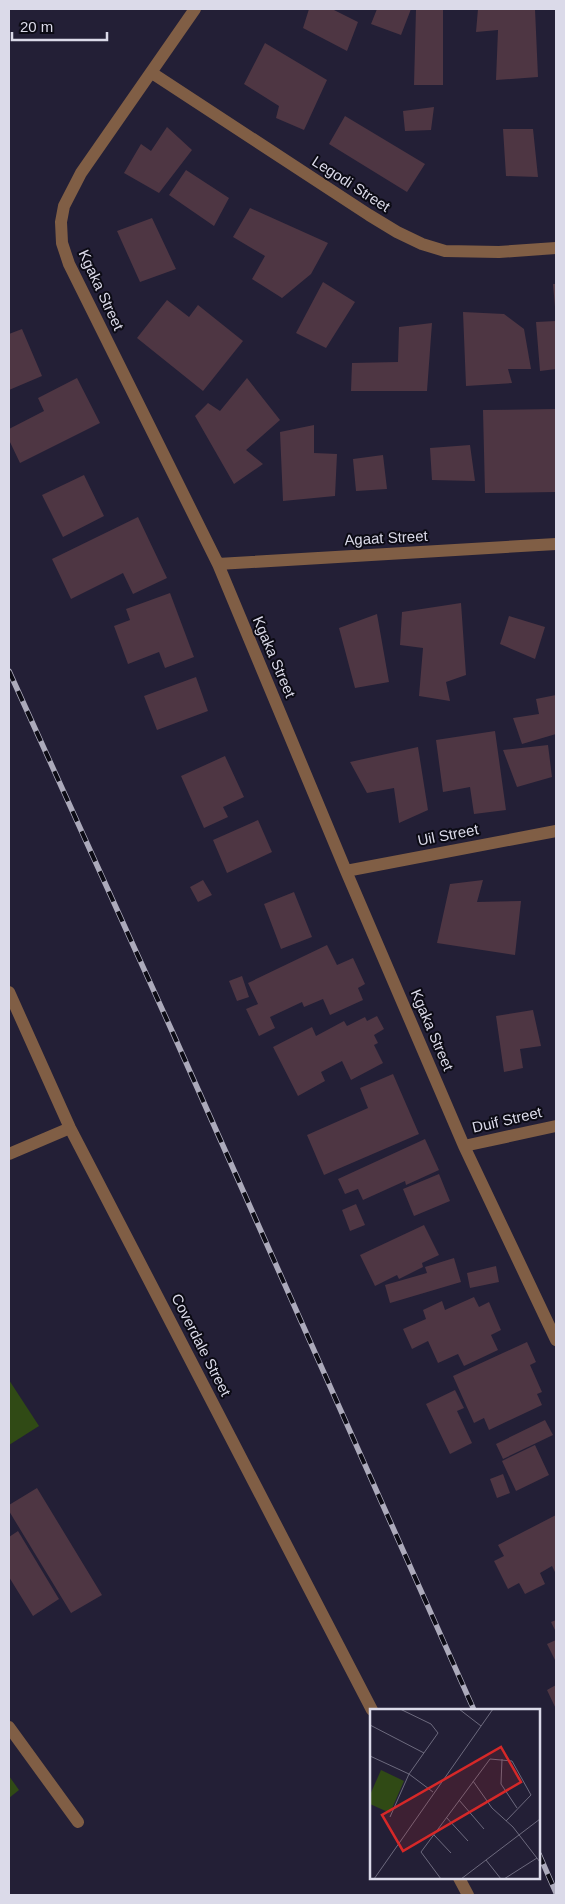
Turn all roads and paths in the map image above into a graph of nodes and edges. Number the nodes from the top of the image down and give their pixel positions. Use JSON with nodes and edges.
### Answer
{"nodes":[{"id":1,"x":195,"y":9,"type":"edge"},
{"id":2,"x":152,"y":73,"type":"junction"},
{"id":3,"x":556,"y":248,"type":"edge"},
{"id":4,"x":556,"y":544,"type":"edge"},
{"id":5,"x":218,"y":564,"type":"junction"},
{"id":6,"x":556,"y":831,"type":"edge"},
{"id":7,"x":346,"y":871,"type":"junction"},
{"id":8,"x":9,"y":992,"type":"edge"},
{"id":9,"x":556,"y":1126,"type":"edge"},
{"id":10,"x":70,"y":1128,"type":"junction"},
{"id":11,"x":464,"y":1146,"type":"junction"},
{"id":12,"x":9,"y":1154,"type":"edge"},
{"id":13,"x":556,"y":1340,"type":"edge"},
{"id":14,"x":371,"y":1709,"type":"edge"},
{"id":15,"x":9,"y":1728,"type":"edge"},
{"id":16,"x":78,"y":1822,"type":"dead end"},
{"id":17,"x":460,"y":1879,"type":"edge"},
{"id":18,"x":468,"y":1895,"type":"edge"}],
"edges":[{"from":1,"to":2,"type":"street","name":"Kgaka Street"},
{"from":2,"to":3,"type":"street","name":"Legodi Street"},
{"from":2,"to":5,"type":"street","name":"Kgaka Street"},
{"from":4,"to":5,"type":"street","name":"Agaat Street"},
{"from":5,"to":7,"type":"street","name":"Kgaka Street"},
{"from":6,"to":7,"type":"street","name":"Uil Street"},
{"from":7,"to":11,"type":"street","name":"Kgaka Street"},
{"from":8,"to":10,"type":"street","name":"Coverdale Street"},
{"from":9,"to":11,"type":"street","name":"Duif Street"},
{"from":10,"to":12,"type":"street"},
{"from":10,"to":14,"type":"street","name":"Coverdale Street"},
{"from":11,"to":13,"type":"street","name":"Kgaka Street"},
{"from":15,"to":16,"type":"street"},
{"from":17,"to":18,"type":"street"}]}
